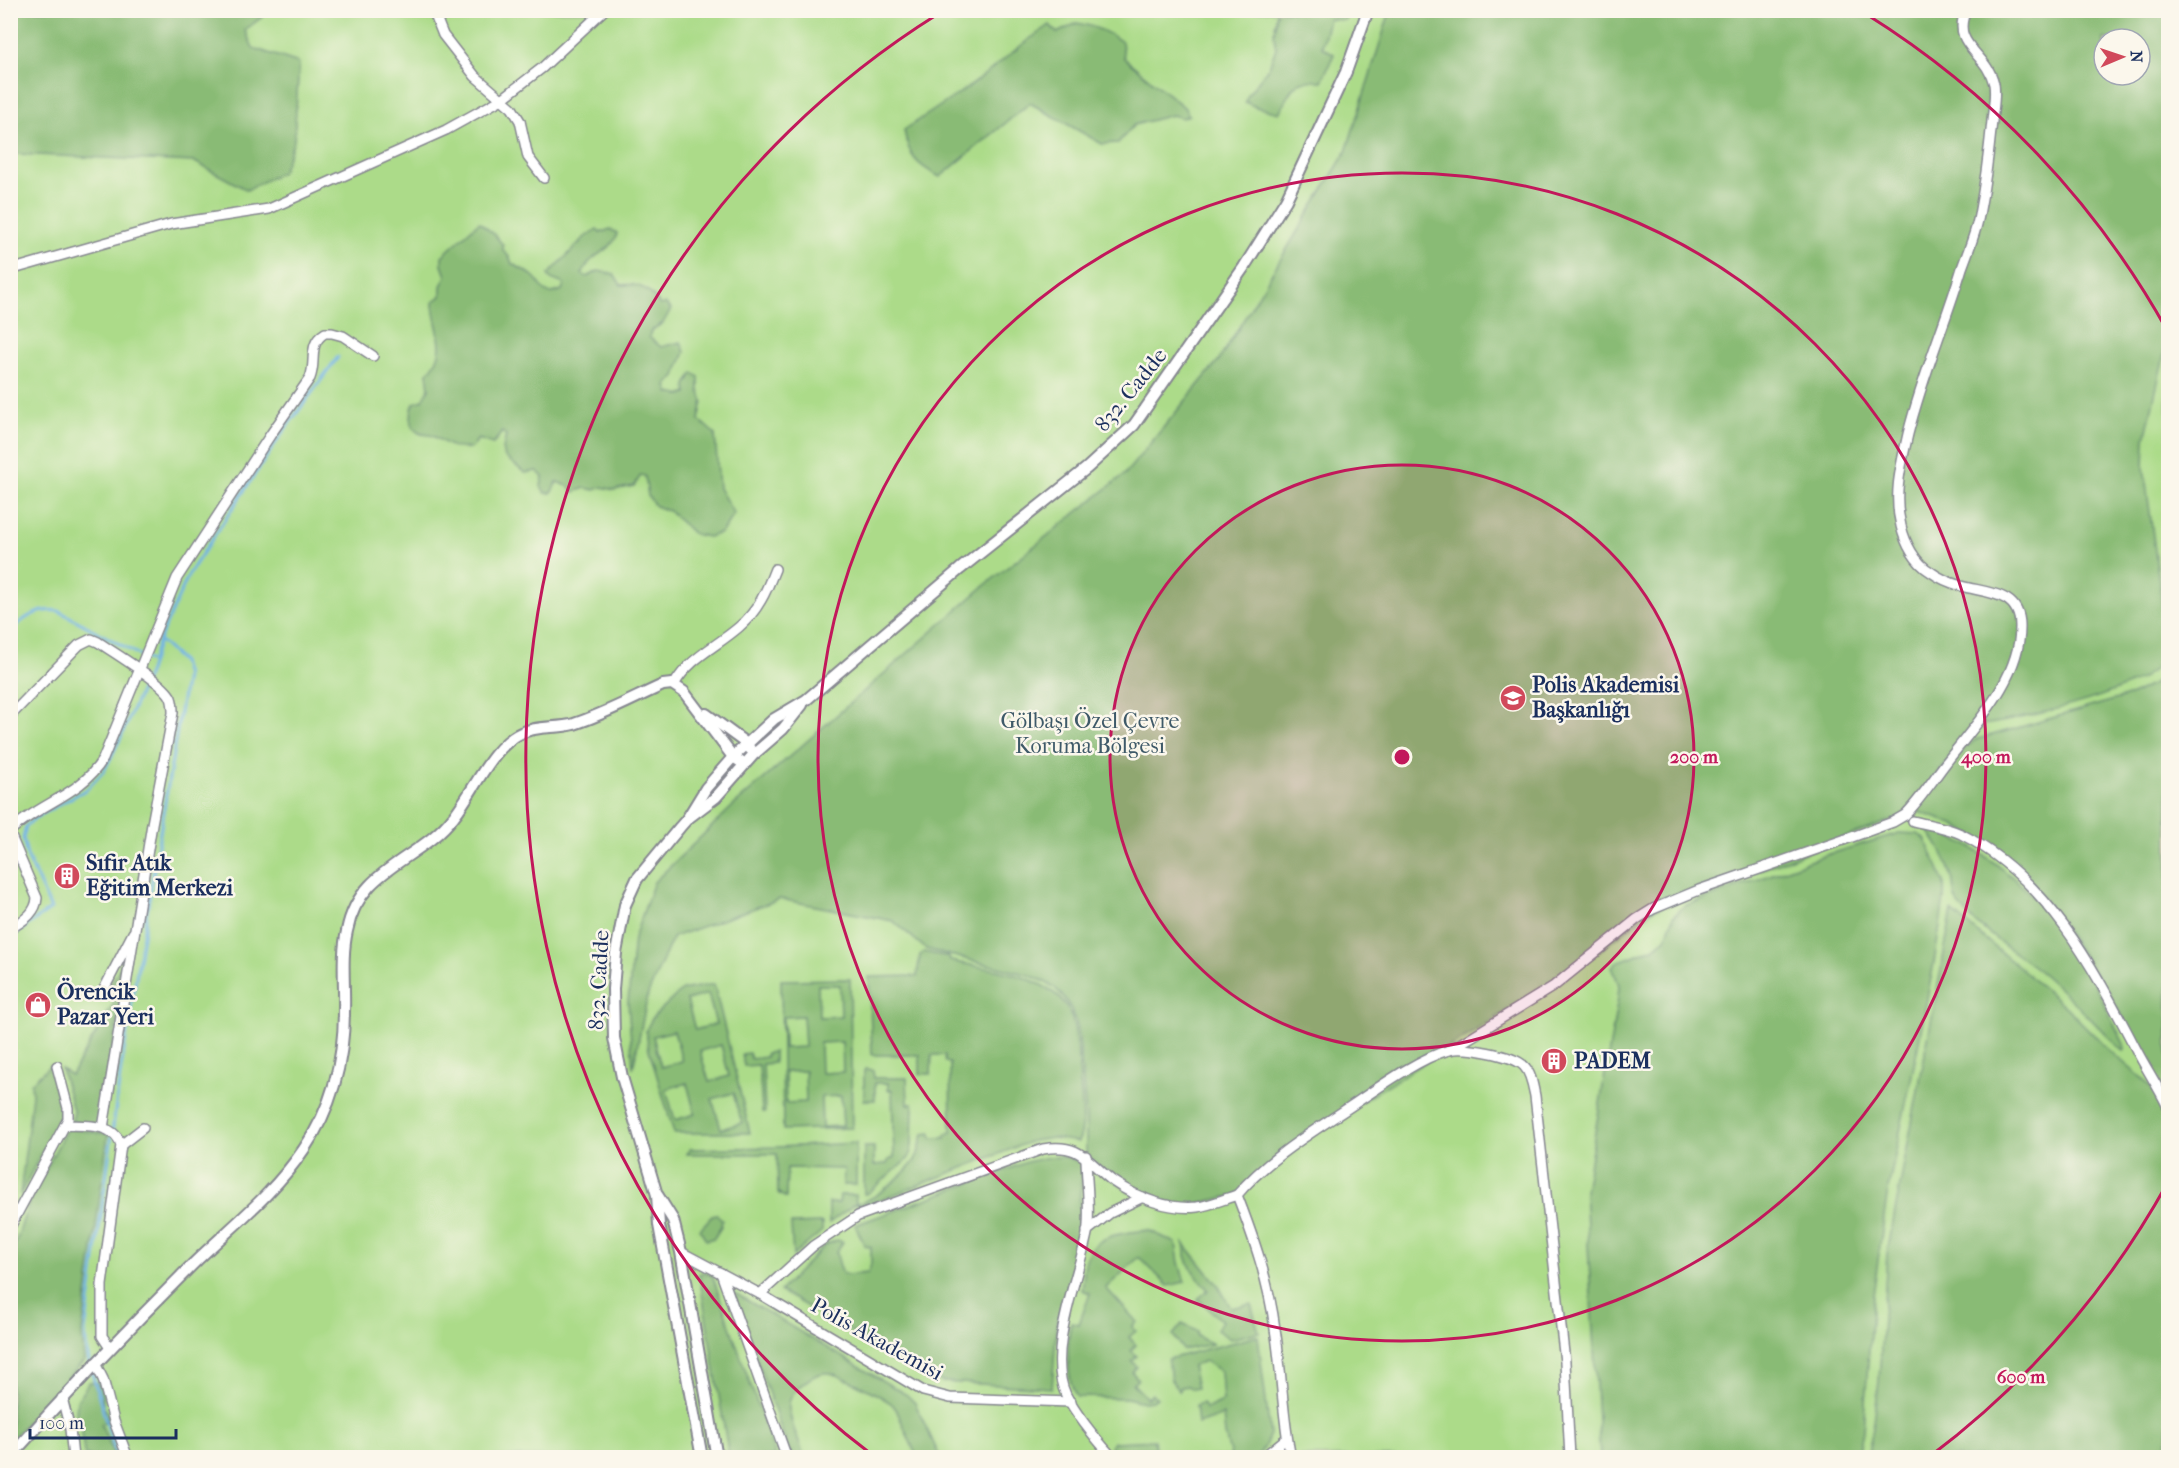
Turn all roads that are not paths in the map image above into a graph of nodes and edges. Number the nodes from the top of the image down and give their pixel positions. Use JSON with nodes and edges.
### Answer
{"nodes":[{"id":1,"x":433,"y":10,"type":"edge"},
{"id":2,"x":604,"y":10,"type":"edge"},
{"id":3,"x":1368,"y":10,"type":"edge"},
{"id":4,"x":1966,"y":10,"type":"edge"},
{"id":5,"x":502,"y":99,"type":"junction"},
{"id":6,"x":544,"y":178,"type":"dead end"},
{"id":7,"x":10,"y":270,"type":"edge"},
{"id":8,"x":372,"y":356,"type":"dead end"},
{"id":9,"x":775,"y":569,"type":"dead end"},
{"id":10,"x":145,"y":668,"type":"junction"},
{"id":11,"x":674,"y":685,"type":"junction"},
{"id":12,"x":806,"y":700,"type":"junction"},
{"id":13,"x":699,"y":709,"type":"junction"},
{"id":14,"x":10,"y":716,"type":"edge"},
{"id":15,"x":747,"y":744,"type":"junction"},
{"id":16,"x":753,"y":755,"type":"junction"},
{"id":17,"x":733,"y":758,"type":"junction"},
{"id":18,"x":744,"y":765,"type":"junction"},
{"id":19,"x":687,"y":819,"type":"junction"},
{"id":20,"x":1913,"y":821,"type":"dead end"},
{"id":21,"x":10,"y":832,"type":"edge"},
{"id":22,"x":137,"y":926,"type":"junction"},
{"id":23,"x":10,"y":929,"type":"edge"},
{"id":24,"x":103,"y":991,"type":"dead end"},
{"id":25,"x":1450,"y":1050,"type":"junction"},
{"id":26,"x":57,"y":1066,"type":"dead end"},
{"id":27,"x":2169,"y":1107,"type":"edge"},
{"id":28,"x":64,"y":1125,"type":"junction"},
{"id":29,"x":143,"y":1128,"type":"dead end"},
{"id":30,"x":113,"y":1134,"type":"junction"},
{"id":31,"x":1086,"y":1156,"type":"junction"},
{"id":32,"x":657,"y":1195,"type":"junction"},
{"id":33,"x":1237,"y":1195,"type":"junction"},
{"id":34,"x":1143,"y":1197,"type":"junction"},
{"id":35,"x":10,"y":1227,"type":"edge"},
{"id":36,"x":1087,"y":1231,"type":"junction"},
{"id":37,"x":681,"y":1252,"type":"junction"},
{"id":38,"x":721,"y":1273,"type":"junction"},
{"id":39,"x":760,"y":1294,"type":"junction"},
{"id":40,"x":110,"y":1348,"type":"junction"},
{"id":41,"x":95,"y":1363,"type":"junction"},
{"id":42,"x":62,"y":1398,"type":"junction"},
{"id":43,"x":1071,"y":1402,"type":"junction"},
{"id":44,"x":1287,"y":1438,"type":"junction"},
{"id":45,"x":10,"y":1457,"type":"edge"},
{"id":46,"x":73,"y":1458,"type":"edge"},
{"id":47,"x":129,"y":1458,"type":"edge"},
{"id":48,"x":702,"y":1458,"type":"edge"},
{"id":49,"x":717,"y":1458,"type":"edge"},
{"id":50,"x":787,"y":1458,"type":"edge"},
{"id":51,"x":1113,"y":1458,"type":"edge"},
{"id":52,"x":1262,"y":1458,"type":"edge"},
{"id":53,"x":1291,"y":1458,"type":"edge"},
{"id":54,"x":1570,"y":1458,"type":"edge"}],
"edges":[{"from":1,"to":5,"type":"street"},
{"from":2,"to":5,"type":"street"},
{"from":3,"to":12,"type":"street","name":"832. Cadde"},
{"from":4,"to":25,"type":"street"},
{"from":5,"to":6,"type":"street"},
{"from":5,"to":7,"type":"street"},
{"from":8,"to":10,"type":"street"},
{"from":9,"to":11,"type":"street"},
{"from":10,"to":14,"type":"street"},
{"from":10,"to":21,"type":"street"},
{"from":10,"to":22,"type":"street"},
{"from":11,"to":13,"type":"street"},
{"from":11,"to":40,"type":"street"},
{"from":12,"to":15,"type":"street","name":"832. Cadde"},
{"from":12,"to":16,"type":"street","name":"832. Cadde"},
{"from":13,"to":15,"type":"street"},
{"from":13,"to":17,"type":"street"},
{"from":15,"to":16,"type":"street"},
{"from":15,"to":17,"type":"street","name":"832. Cadde"},
{"from":16,"to":18,"type":"street","name":"832. Cadde"},
{"from":17,"to":18,"type":"street"},
{"from":17,"to":19,"type":"street","name":"832. Cadde"},
{"from":18,"to":19,"type":"street","name":"832. Cadde"},
{"from":19,"to":32,"type":"street","name":"832. Cadde"},
{"from":20,"to":27,"type":"street"},
{"from":21,"to":23,"type":"street"},
{"from":22,"to":24,"type":"street"},
{"from":22,"to":30,"type":"street"},
{"from":25,"to":33,"type":"street"},
{"from":25,"to":54,"type":"street"},
{"from":26,"to":28,"type":"street"},
{"from":28,"to":30,"type":"street"},
{"from":28,"to":35,"type":"street"},
{"from":29,"to":30,"type":"street"},
{"from":30,"to":40,"type":"street"},
{"from":31,"to":34,"type":"street"},
{"from":31,"to":36,"type":"street"},
{"from":31,"to":39,"type":"street"},
{"from":32,"to":37,"type":"street","name":"832. Cadde"},
{"from":32,"to":48,"type":"street","name":"832. Cadde"},
{"from":33,"to":34,"type":"street"},
{"from":33,"to":44,"type":"street"},
{"from":34,"to":36,"type":"street"},
{"from":36,"to":43,"type":"street"},
{"from":37,"to":38,"type":"street","name":"Polis Akademisi"},
{"from":37,"to":49,"type":"street","name":"832. Cadde"},
{"from":38,"to":39,"type":"street","name":"Polis Akademisi"},
{"from":38,"to":50,"type":"street"},
{"from":39,"to":43,"type":"street","name":"Polis Akademisi"},
{"from":40,"to":41,"type":"street"},
{"from":41,"to":42,"type":"street"},
{"from":41,"to":47,"type":"street"},
{"from":42,"to":45,"type":"street"},
{"from":42,"to":46,"type":"street"},
{"from":43,"to":51,"type":"street"},
{"from":44,"to":52,"type":"street"},
{"from":44,"to":53,"type":"street"}]}
